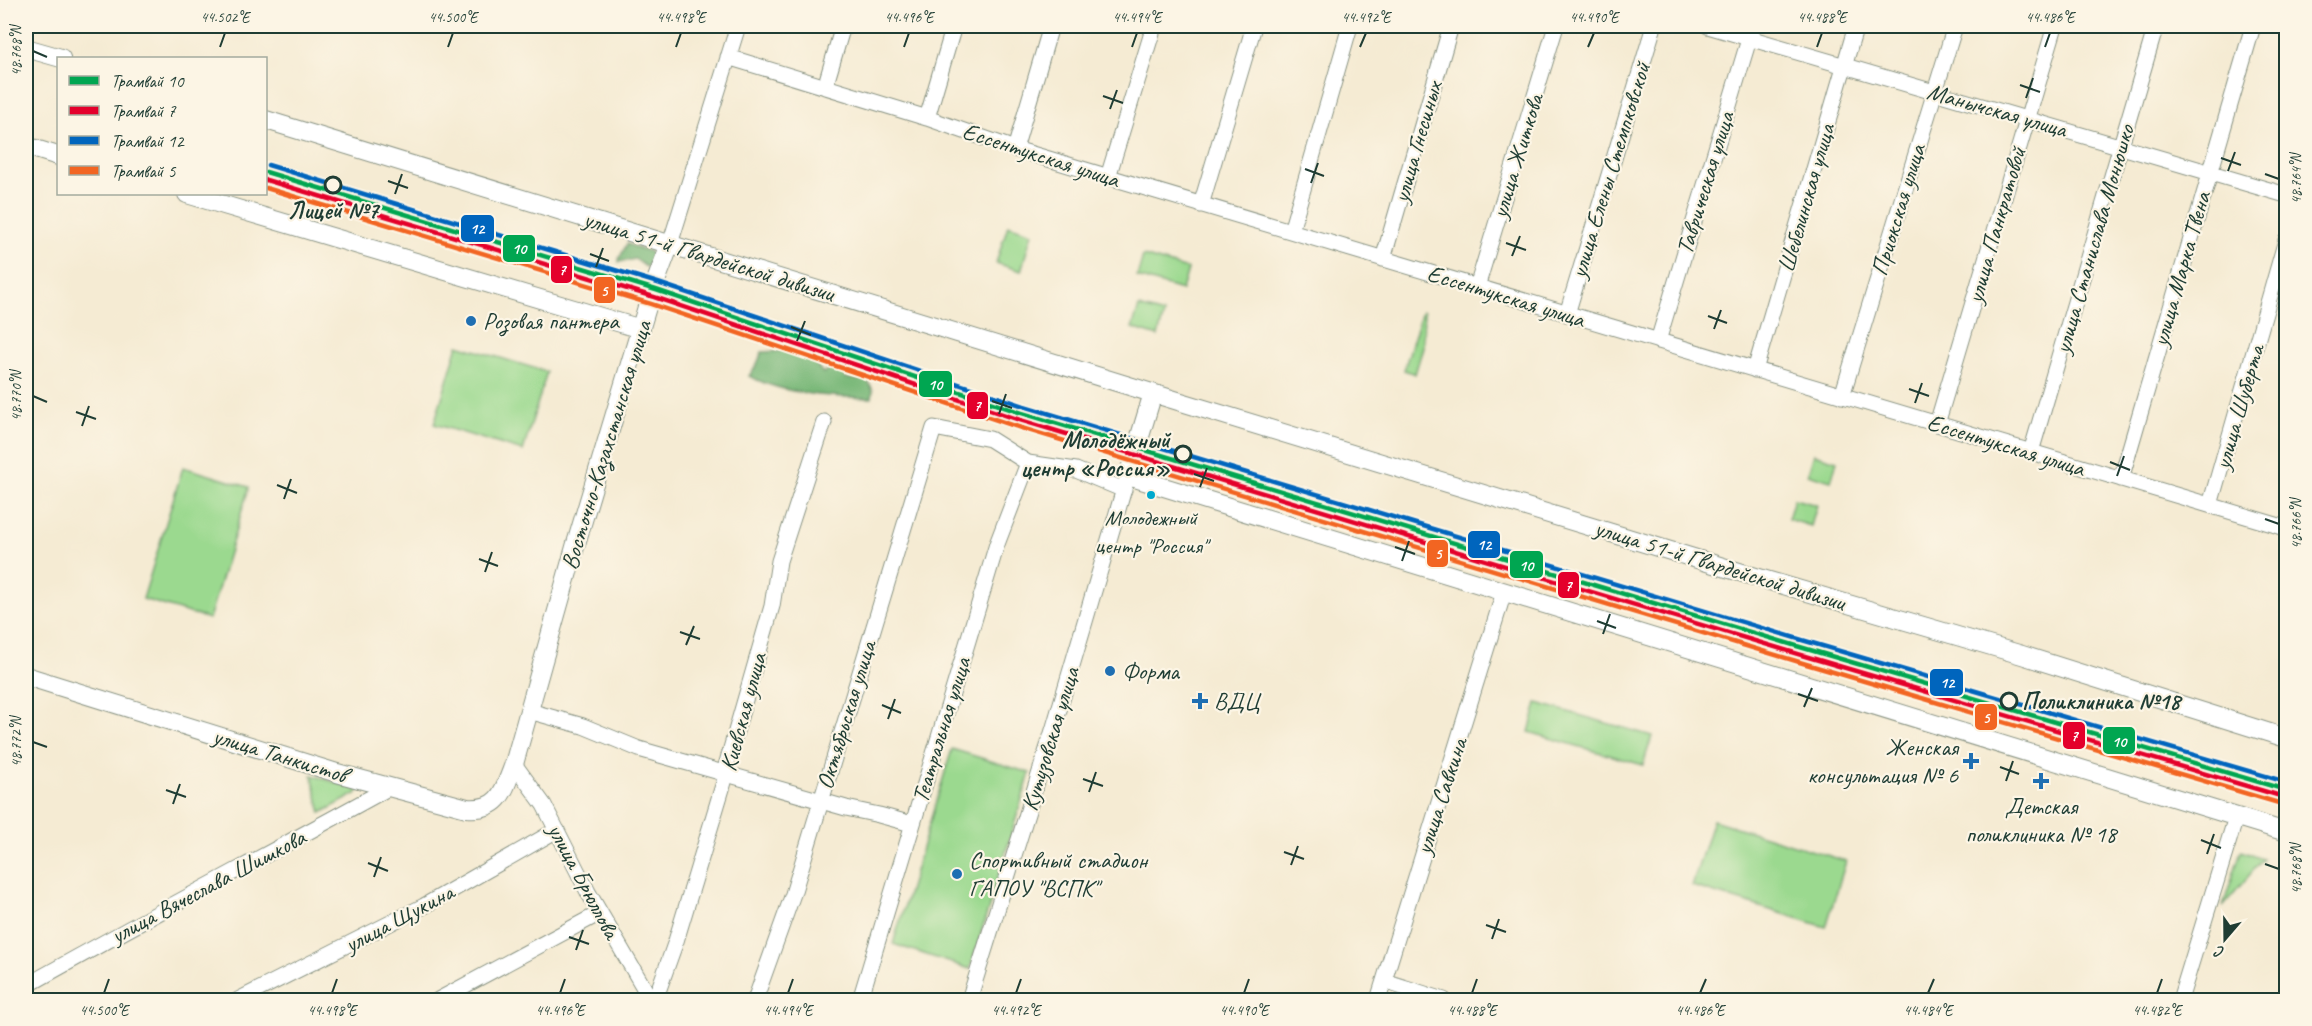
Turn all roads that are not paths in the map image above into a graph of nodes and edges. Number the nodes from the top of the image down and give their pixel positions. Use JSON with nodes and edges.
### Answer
{"nodes":[{"id":1,"x":738,"y":26,"type":"edge"},
{"id":2,"x":843,"y":26,"type":"edge"},
{"id":3,"x":954,"y":26,"type":"edge"},
{"id":4,"x":1051,"y":26,"type":"edge"},
{"id":5,"x":1154,"y":26,"type":"edge"},
{"id":6,"x":1254,"y":26,"type":"edge"},
{"id":7,"x":1350,"y":26,"type":"edge"},
{"id":8,"x":1451,"y":26,"type":"edge"},
{"id":9,"x":1556,"y":26,"type":"edge"},
{"id":10,"x":1654,"y":26,"type":"edge"},
{"id":11,"x":1708,"y":26,"type":"edge"},
{"id":12,"x":1856,"y":26,"type":"edge"},
{"id":13,"x":1955,"y":26,"type":"edge"},
{"id":14,"x":2055,"y":26,"type":"edge"},
{"id":15,"x":2156,"y":26,"type":"edge"},
{"id":16,"x":2253,"y":26,"type":"edge"},
{"id":17,"x":1751,"y":32,"type":"edge"},
{"id":18,"x":26,"y":48,"type":"edge"},
{"id":19,"x":58,"y":57,"type":"edge"},
{"id":20,"x":728,"y":57,"type":"junction"},
{"id":21,"x":1845,"y":64,"type":"junction"},
{"id":22,"x":825,"y":87,"type":"junction"},
{"id":23,"x":1934,"y":93,"type":"junction"},
{"id":24,"x":927,"y":118,"type":"junction"},
{"id":25,"x":2027,"y":118,"type":"junction"},
{"id":26,"x":267,"y":120,"type":"edge"},
{"id":27,"x":26,"y":146,"type":"edge"},
{"id":28,"x":2121,"y":146,"type":"junction"},
{"id":29,"x":1015,"y":149,"type":"junction"},
{"id":30,"x":57,"y":156,"type":"edge"},
{"id":31,"x":2210,"y":172,"type":"junction"},
{"id":32,"x":1108,"y":177,"type":"junction"},
{"id":33,"x":190,"y":195,"type":"edge"},
{"id":34,"x":2286,"y":195,"type":"edge"},
{"id":35,"x":1201,"y":205,"type":"junction"},
{"id":36,"x":1291,"y":231,"type":"junction"},
{"id":37,"x":2286,"y":240,"type":"edge"},
{"id":38,"x":670,"y":244,"type":"junction"},
{"id":39,"x":1383,"y":259,"type":"junction"},
{"id":40,"x":1477,"y":287,"type":"junction"},
{"id":41,"x":1567,"y":314,"type":"junction"},
{"id":42,"x":641,"y":328,"type":"junction"},
{"id":43,"x":1658,"y":341,"type":"junction"},
{"id":44,"x":1755,"y":370,"type":"junction"},
{"id":45,"x":1153,"y":393,"type":"junction"},
{"id":46,"x":1842,"y":396,"type":"junction"},
{"id":47,"x":824,"y":422,"type":"dead end"},
{"id":48,"x":1937,"y":424,"type":"junction"},
{"id":49,"x":2031,"y":452,"type":"junction"},
{"id":50,"x":1028,"y":463,"type":"junction"},
{"id":51,"x":2121,"y":479,"type":"junction"},
{"id":52,"x":1126,"y":483,"type":"junction"},
{"id":53,"x":2211,"y":506,"type":"junction"},
{"id":54,"x":2286,"y":528,"type":"edge"},
{"id":55,"x":1504,"y":592,"type":"junction"},
{"id":56,"x":26,"y":676,"type":"edge"},
{"id":57,"x":530,"y":711,"type":"junction"},
{"id":58,"x":2286,"y":738,"type":"edge"},
{"id":59,"x":514,"y":764,"type":"junction"},
{"id":60,"x":724,"y":773,"type":"junction"},
{"id":61,"x":390,"y":786,"type":"junction"},
{"id":62,"x":820,"y":801,"type":"junction"},
{"id":63,"x":2236,"y":817,"type":"junction"},
{"id":64,"x":912,"y":824,"type":"junction"},
{"id":65,"x":557,"y":830,"type":"junction"},
{"id":66,"x":2286,"y":832,"type":"edge"},
{"id":67,"x":600,"y":913,"type":"junction"},
{"id":68,"x":1384,"y":981,"type":"junction"},
{"id":69,"x":26,"y":986,"type":"edge"},
{"id":70,"x":238,"y":1000,"type":"edge"},
{"id":71,"x":438,"y":1000,"type":"edge"},
{"id":72,"x":653,"y":1000,"type":"edge"},
{"id":73,"x":755,"y":1000,"type":"edge"},
{"id":74,"x":860,"y":1000,"type":"edge"},
{"id":75,"x":969,"y":1000,"type":"edge"},
{"id":76,"x":1378,"y":1000,"type":"edge"},
{"id":77,"x":1444,"y":1000,"type":"edge"},
{"id":78,"x":2180,"y":1000,"type":"edge"}],
"edges":[{"from":1,"to":20,"type":"street","name":"Восточно-Казахстанская улица"},
{"from":2,"to":22,"type":"street"},
{"from":3,"to":24,"type":"street"},
{"from":4,"to":29,"type":"street"},
{"from":5,"to":32,"type":"street"},
{"from":6,"to":35,"type":"street"},
{"from":7,"to":36,"type":"street"},
{"from":8,"to":39,"type":"street","name":"улица Гнесиных"},
{"from":9,"to":40,"type":"street","name":"улица Житкова"},
{"from":10,"to":41,"type":"street","name":"улица Елены Стемпковской"},
{"from":11,"to":17,"type":"street","name":"Манычская улица"},
{"from":12,"to":21,"type":"street","name":"Шебелинская улица"},
{"from":13,"to":23,"type":"street","name":"Приокская улица"},
{"from":14,"to":25,"type":"street","name":"улица Панкратовой"},
{"from":15,"to":28,"type":"street","name":"улица Станислава Монюшко"},
{"from":16,"to":31,"type":"street","name":"улица Марка Твена"},
{"from":17,"to":21,"type":"street","name":"Манычская улица"},
{"from":17,"to":43,"type":"street","name":"Таврическая улица"},
{"from":18,"to":19,"type":"main road"},
{"from":20,"to":22,"type":"street","name":"Ессентукская улица"},
{"from":20,"to":38,"type":"street","name":"Восточно-Казахстанская улица"},
{"from":21,"to":23,"type":"street","name":"Манычская улица"},
{"from":21,"to":44,"type":"street","name":"Шебелинская улица"},
{"from":22,"to":24,"type":"street","name":"Ессентукская улица"},
{"from":23,"to":25,"type":"street","name":"Манычская улица"},
{"from":23,"to":46,"type":"street","name":"Приокская улица"},
{"from":24,"to":29,"type":"street","name":"Ессентукская улица"},
{"from":25,"to":28,"type":"street","name":"Манычская улица"},
{"from":25,"to":48,"type":"street","name":"улица Панкратовой"},
{"from":26,"to":38,"type":"main road","name":"улица 51-й Гвардейской дивизии"},
{"from":27,"to":30,"type":"main road"},
{"from":28,"to":31,"type":"street","name":"Манычская улица"},
{"from":28,"to":49,"type":"street","name":"улица Станислава Монюшко"},
{"from":29,"to":32,"type":"street","name":"Ессентукская улица"},
{"from":31,"to":34,"type":"street","name":"Манычская улица"},
{"from":31,"to":51,"type":"street","name":"улица Марка Твена"},
{"from":32,"to":35,"type":"street","name":"Ессентукская улица"},
{"from":33,"to":42,"type":"main road"},
{"from":35,"to":36,"type":"street","name":"Ессентукская улица"},
{"from":36,"to":39,"type":"street","name":"Ессентукская улица"},
{"from":37,"to":53,"type":"street","name":"улица Шуберта"},
{"from":38,"to":42,"type":"main road","name":"Восточно-Казахстанская улица"},
{"from":38,"to":45,"type":"main road","name":"улица 51-й Гвардейской дивизии"},
{"from":39,"to":40,"type":"street","name":"Ессентукская улица"},
{"from":40,"to":41,"type":"street","name":"Ессентукская улица"},
{"from":41,"to":43,"type":"street","name":"Ессентукская улица"},
{"from":42,"to":57,"type":"main road","name":"Восточно-Казахстанская улица"},
{"from":43,"to":44,"type":"street","name":"Ессентукская улица"},
{"from":44,"to":46,"type":"street","name":"Ессентукская улица"},
{"from":45,"to":52,"type":"main road"},
{"from":45,"to":58,"type":"main road","name":"улица 51-й Гвардейской дивизии"},
{"from":46,"to":48,"type":"street","name":"Ессентукская улица"},
{"from":47,"to":60,"type":"street","name":"Киевская улица"},
{"from":48,"to":49,"type":"street","name":"Ессентукская улица"},
{"from":49,"to":51,"type":"street","name":"Ессентукская улица"},
{"from":50,"to":52,"type":"street"},
{"from":50,"to":62,"type":"street","name":"Октябрьская улица"},
{"from":50,"to":64,"type":"street","name":"Театральная улица"},
{"from":51,"to":53,"type":"street","name":"Ессентукская улица"},
{"from":52,"to":55,"type":"main road"},
{"from":52,"to":75,"type":"street","name":"Кутузовская улица"},
{"from":53,"to":54,"type":"street","name":"Ессентукская улица"},
{"from":55,"to":63,"type":"main road"},
{"from":55,"to":68,"type":"street","name":"улица Савкина"},
{"from":56,"to":61,"type":"main road","name":"улица Танкистов"},
{"from":57,"to":59,"type":"main road","name":"Восточно-Казахстанская улица"},
{"from":57,"to":60,"type":"street"},
{"from":59,"to":61,"type":"main road","name":"улица Танкистов"},
{"from":59,"to":65,"type":"street","name":"улица Брюллова"},
{"from":60,"to":62,"type":"street"},
{"from":60,"to":72,"type":"street","name":"Киевская улица"},
{"from":61,"to":69,"type":"street","name":"улица Вячеслава Шишкова"},
{"from":62,"to":64,"type":"street"},
{"from":62,"to":73,"type":"street","name":"Октябрьская улица"},
{"from":63,"to":66,"type":"main road"},
{"from":63,"to":78,"type":"street"},
{"from":64,"to":74,"type":"street","name":"Театральная улица"},
{"from":65,"to":67,"type":"street","name":"улица Брюллова"},
{"from":65,"to":70,"type":"street","name":"улица Щукина"},
{"from":67,"to":71,"type":"street"},
{"from":67,"to":72,"type":"street","name":"улица Брюллова"},
{"from":68,"to":76,"type":"street","name":"улица Савкина"},
{"from":68,"to":77,"type":"street"}]}
